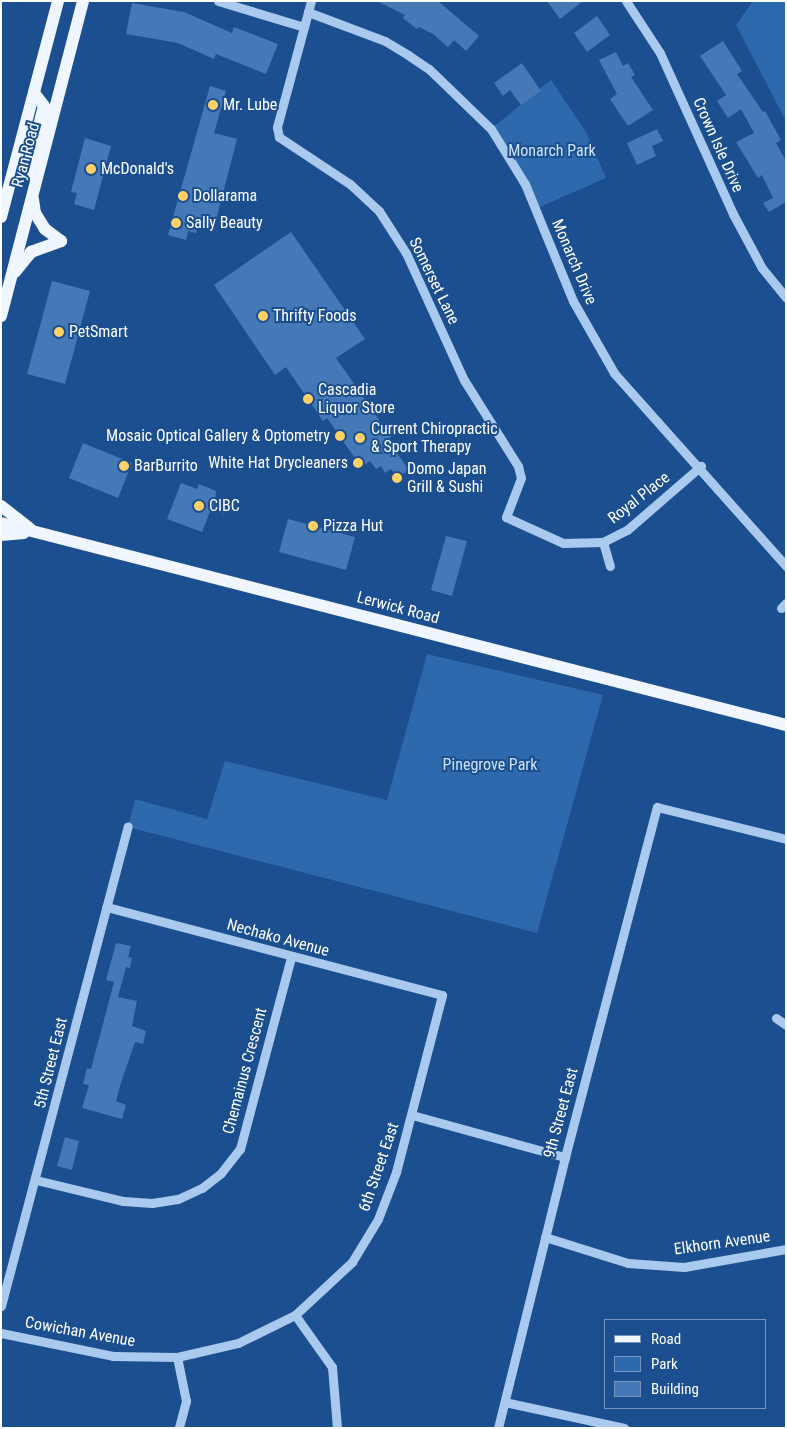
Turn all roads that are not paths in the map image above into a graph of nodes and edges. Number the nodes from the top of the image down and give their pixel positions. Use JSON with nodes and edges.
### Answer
{"nodes":[{"id":1,"x":58,"y":1,"type":"edge"},
{"id":2,"x":83,"y":1,"type":"edge"},
{"id":3,"x":218,"y":1,"type":"edge"},
{"id":4,"x":311,"y":1,"type":"edge"},
{"id":5,"x":626,"y":1,"type":"edge"},
{"id":6,"x":308,"y":12,"type":"junction"},
{"id":7,"x":304,"y":27,"type":"junction"},
{"id":8,"x":34,"y":93,"type":"junction"},
{"id":9,"x":36,"y":180,"type":"junction"},
{"id":10,"x":32,"y":197,"type":"junction"},
{"id":11,"x":2,"y":213,"type":"edge"},
{"id":12,"x":12,"y":276,"type":"junction"},
{"id":13,"x":786,"y":298,"type":"edge"},
{"id":14,"x":1,"y":316,"type":"edge"},
{"id":15,"x":700,"y":466,"type":"junction"},
{"id":16,"x":1,"y":506,"type":"edge"},
{"id":17,"x":506,"y":517,"type":"joint"},
{"id":18,"x":1,"y":524,"type":"edge"},
{"id":19,"x":34,"y":532,"type":"junction"},
{"id":20,"x":1,"y":536,"type":"edge"},
{"id":21,"x":603,"y":542,"type":"junction"},
{"id":22,"x":610,"y":566,"type":"dead end"},
{"id":23,"x":786,"y":566,"type":"edge"},
{"id":24,"x":786,"y":725,"type":"edge"},
{"id":25,"x":128,"y":827,"type":"dead end"},
{"id":26,"x":786,"y":839,"type":"edge"},
{"id":27,"x":106,"y":907,"type":"junction"},
{"id":28,"x":291,"y":957,"type":"junction"},
{"id":29,"x":442,"y":995,"type":"joint"},
{"id":30,"x":776,"y":1018,"type":"dead end"},
{"id":31,"x":786,"y":1026,"type":"edge"},
{"id":32,"x":412,"y":1115,"type":"junction"},
{"id":33,"x":565,"y":1157,"type":"junction"},
{"id":34,"x":36,"y":1180,"type":"junction"},
{"id":35,"x":546,"y":1237,"type":"junction"},
{"id":36,"x":786,"y":1249,"type":"edge"},
{"id":37,"x":1,"y":1306,"type":"edge"},
{"id":38,"x":295,"y":1315,"type":"junction"},
{"id":39,"x":1,"y":1334,"type":"edge"},
{"id":40,"x":176,"y":1357,"type":"junction"},
{"id":41,"x":504,"y":1402,"type":"junction"},
{"id":42,"x":179,"y":1428,"type":"edge"},
{"id":43,"x":336,"y":1428,"type":"edge"},
{"id":44,"x":498,"y":1428,"type":"edge"},
{"id":45,"x":624,"y":1428,"type":"edge"}],
"edges":[{"from":1,"to":8,"type":"main road","name":"Ryan Road"},
{"from":2,"to":9,"type":"main road","name":"Ryan Road"},
{"from":3,"to":7,"type":"street"},
{"from":4,"to":6,"type":"street","name":"Somerset Lane"},
{"from":5,"to":13,"type":"street","name":"Crown Isle Drive"},
{"from":6,"to":7,"type":"street","name":"Somerset Lane"},
{"from":6,"to":15,"type":"street","name":"Monarch Drive"},
{"from":7,"to":17,"type":"street","name":"Somerset Lane"},
{"from":8,"to":9,"type":"main road"},
{"from":8,"to":11,"type":"main road","name":"Ryan Road"},
{"from":9,"to":10,"type":"main road","name":"Ryan Road"},
{"from":10,"to":12,"type":"main road","name":"Ryan Road"},
{"from":10,"to":12,"type":"main road"},
{"from":12,"to":14,"type":"main road","name":"Ryan Road"},
{"from":15,"to":21,"type":"street","name":"Royal Place"},
{"from":15,"to":23,"type":"street","name":"Monarch Drive"},
{"from":16,"to":19,"type":"main road"},
{"from":17,"to":21,"type":"street","name":"Royal Place"},
{"from":18,"to":19,"type":"main road","name":"Lerwick Road"},
{"from":19,"to":20,"type":"main road"},
{"from":19,"to":24,"type":"main road","name":"Lerwick Road"},
{"from":21,"to":22,"type":"street"},
{"from":25,"to":27,"type":"street","name":"5th Street East"},
{"from":26,"to":33,"type":"street","name":"9th Street East"},
{"from":27,"to":28,"type":"street","name":"Nechako Avenue"},
{"from":27,"to":34,"type":"street","name":"5th Street East"},
{"from":28,"to":29,"type":"street","name":"Nechako Avenue"},
{"from":28,"to":34,"type":"street","name":"Chemainus Crescent"},
{"from":29,"to":32,"type":"street","name":"6th Street East"},
{"from":30,"to":31,"type":"street"},
{"from":32,"to":33,"type":"street"},
{"from":32,"to":38,"type":"street","name":"6th Street East"},
{"from":33,"to":35,"type":"street","name":"9th Street East"},
{"from":34,"to":37,"type":"street","name":"5th Street East"},
{"from":35,"to":36,"type":"street","name":"Elkhorn Avenue"},
{"from":35,"to":41,"type":"street","name":"9th Street East"},
{"from":38,"to":40,"type":"street","name":"Cowichan Avenue"},
{"from":38,"to":43,"type":"street"},
{"from":39,"to":40,"type":"street","name":"Cowichan Avenue"},
{"from":40,"to":42,"type":"street"},
{"from":41,"to":44,"type":"street","name":"9th Street East"},
{"from":41,"to":45,"type":"street"}]}
